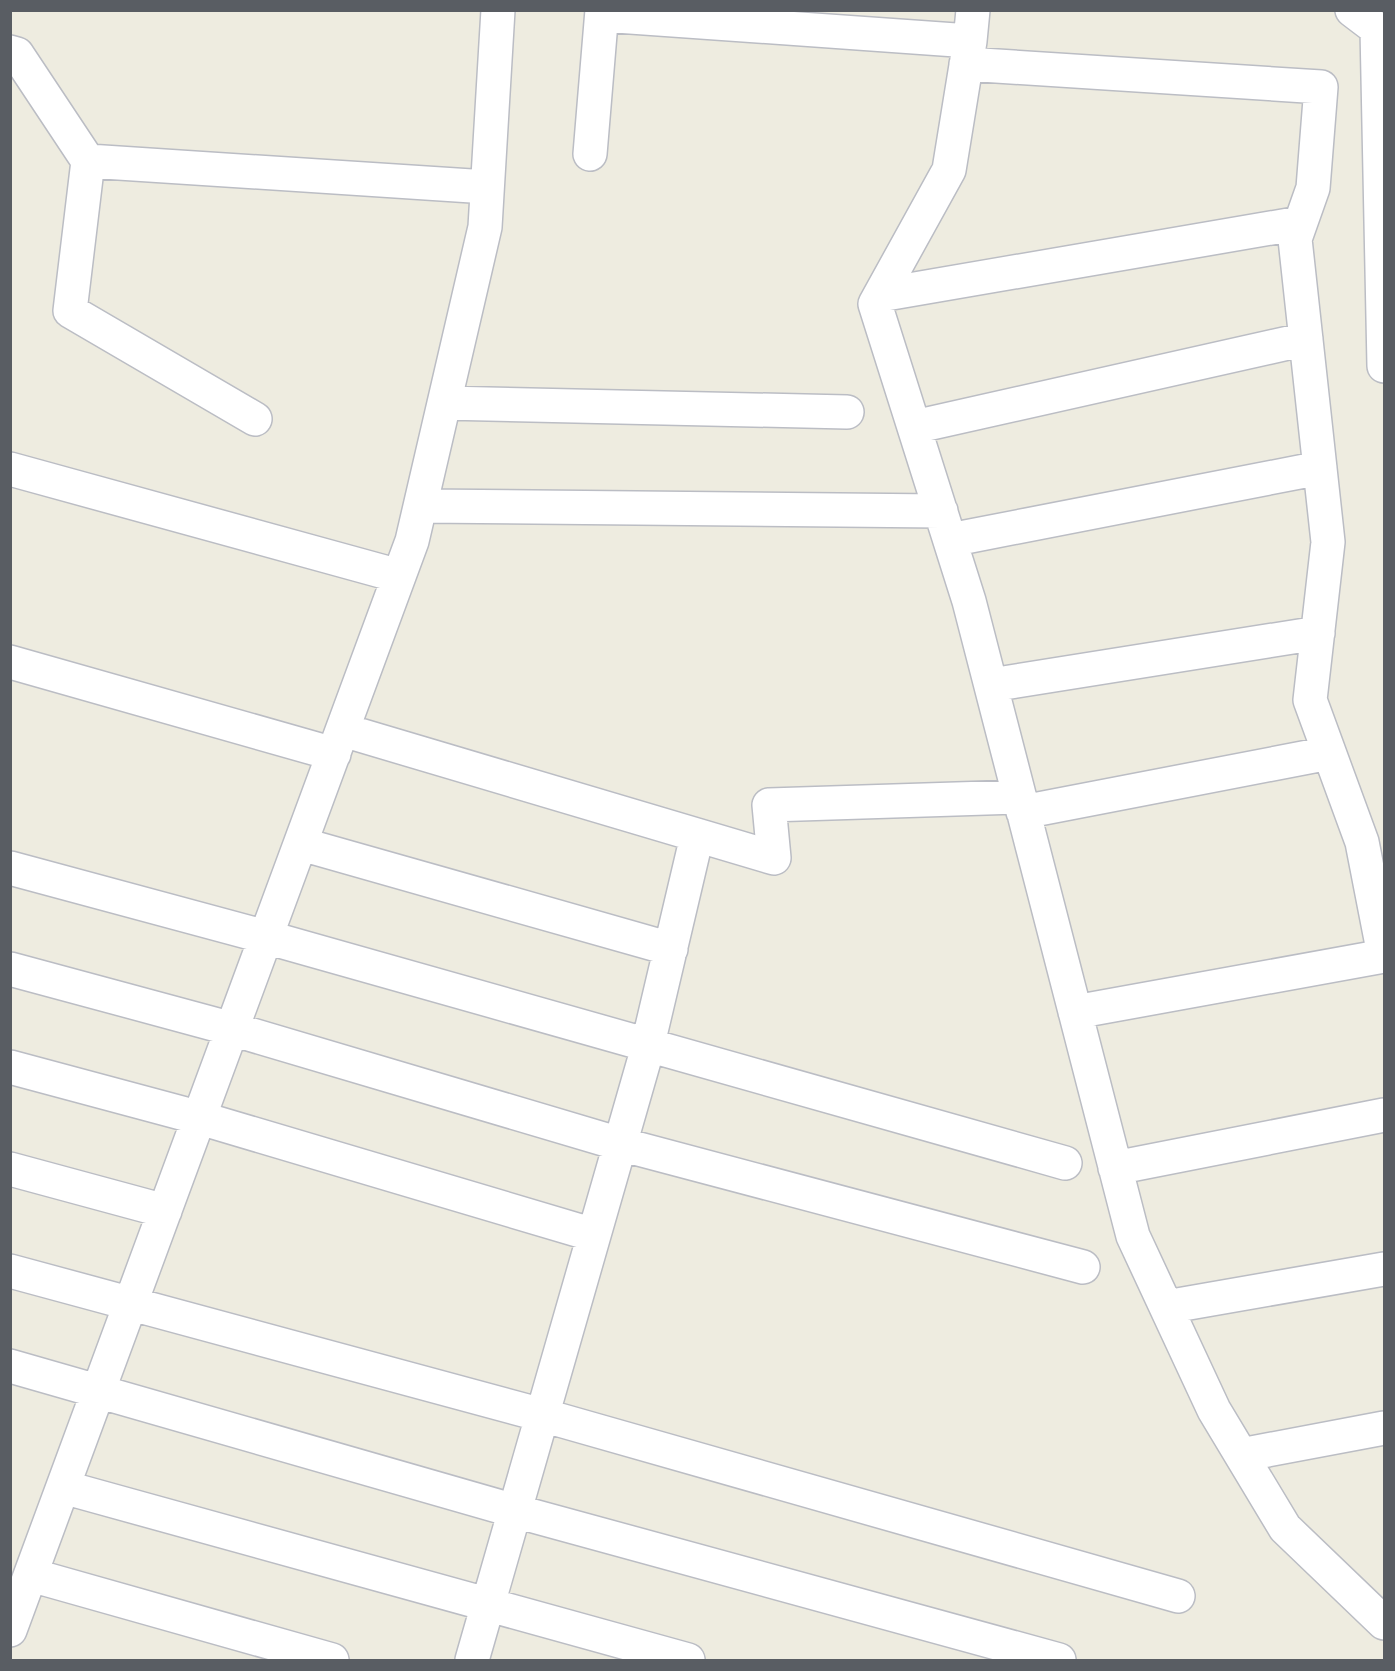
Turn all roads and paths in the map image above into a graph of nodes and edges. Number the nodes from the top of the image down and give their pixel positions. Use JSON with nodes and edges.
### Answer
{"nodes":[{"id":1,"x":498,"y":10,"type":"edge"},
{"id":2,"x":1352,"y":10,"type":"edge"},
{"id":3,"x":602,"y":13,"type":"edge"},
{"id":4,"x":970,"y":38,"type":"edge"},
{"id":5,"x":10,"y":52,"type":"edge"},
{"id":6,"x":590,"y":154,"type":"dead end"},
{"id":7,"x":88,"y":161,"type":"junction"},
{"id":8,"x":487,"y":187,"type":"junction"},
{"id":9,"x":1300,"y":223,"type":"junction"},
{"id":10,"x":880,"y":295,"type":"junction"},
{"id":11,"x":1306,"y":339,"type":"junction"},
{"id":12,"x":1384,"y":366,"type":"edge"},
{"id":13,"x":444,"y":403,"type":"junction"},
{"id":14,"x":847,"y":412,"type":"dead end"},
{"id":15,"x":255,"y":419,"type":"dead end"},
{"id":16,"x":914,"y":427,"type":"junction"},
{"id":17,"x":1320,"y":468,"type":"junction"},
{"id":18,"x":10,"y":469,"type":"edge"},
{"id":19,"x":421,"y":506,"type":"junction"},
{"id":20,"x":945,"y":525,"type":"junction"},
{"id":21,"x":399,"y":576,"type":"junction"},
{"id":22,"x":1318,"y":633,"type":"junction"},
{"id":23,"x":10,"y":662,"type":"edge"},
{"id":24,"x":991,"y":685,"type":"junction"},
{"id":25,"x":338,"y":742,"type":"junction"},
{"id":26,"x":1329,"y":753,"type":"junction"},
{"id":27,"x":1021,"y":805,"type":"junction"},
{"id":28,"x":697,"y":836,"type":"junction"},
{"id":29,"x":301,"y":844,"type":"junction"},
{"id":30,"x":1375,"y":861,"type":"edge"},
{"id":31,"x":10,"y":868,"type":"edge"},
{"id":32,"x":266,"y":937,"type":"junction"},
{"id":33,"x":671,"y":949,"type":"junction"},
{"id":34,"x":1384,"y":956,"type":"edge"},
{"id":35,"x":10,"y":969,"type":"edge"},
{"id":36,"x":1075,"y":1012,"type":"junction"},
{"id":37,"x":232,"y":1029,"type":"junction"},
{"id":38,"x":648,"y":1045,"type":"junction"},
{"id":39,"x":10,"y":1067,"type":"edge"},
{"id":40,"x":1384,"y":1115,"type":"edge"},
{"id":41,"x":200,"y":1118,"type":"junction"},
{"id":42,"x":620,"y":1144,"type":"junction"},
{"id":43,"x":1065,"y":1163,"type":"dead end"},
{"id":44,"x":10,"y":1168,"type":"edge"},
{"id":45,"x":1116,"y":1168,"type":"junction"},
{"id":46,"x":165,"y":1211,"type":"junction"},
{"id":47,"x":594,"y":1235,"type":"junction"},
{"id":48,"x":1083,"y":1267,"type":"dead end"},
{"id":49,"x":1384,"y":1269,"type":"edge"},
{"id":50,"x":10,"y":1271,"type":"edge"},
{"id":51,"x":131,"y":1303,"type":"junction"},
{"id":52,"x":1166,"y":1307,"type":"junction"},
{"id":53,"x":10,"y":1366,"type":"edge"},
{"id":54,"x":99,"y":1391,"type":"junction"},
{"id":55,"x":542,"y":1415,"type":"junction"},
{"id":56,"x":1384,"y":1428,"type":"edge"},
{"id":57,"x":1241,"y":1455,"type":"junction"},
{"id":58,"x":63,"y":1487,"type":"junction"},
{"id":59,"x":515,"y":1511,"type":"junction"},
{"id":60,"x":31,"y":1575,"type":"junction"},
{"id":61,"x":1178,"y":1596,"type":"dead end"},
{"id":62,"x":488,"y":1605,"type":"junction"},
{"id":63,"x":1384,"y":1623,"type":"edge"},
{"id":64,"x":10,"y":1630,"type":"edge"},
{"id":65,"x":332,"y":1660,"type":"edge"},
{"id":66,"x":472,"y":1660,"type":"edge"},
{"id":67,"x":688,"y":1660,"type":"edge"},
{"id":68,"x":1059,"y":1660,"type":"edge"}],
"edges":[{"from":1,"to":8,"type":"street"},
{"from":2,"to":12,"type":"street"},
{"from":3,"to":4,"type":"street"},
{"from":3,"to":6,"type":"street"},
{"from":4,"to":9,"type":"street"},
{"from":4,"to":10,"type":"street"},
{"from":5,"to":7,"type":"street"},
{"from":7,"to":8,"type":"street"},
{"from":7,"to":15,"type":"street"},
{"from":8,"to":13,"type":"street"},
{"from":9,"to":10,"type":"street"},
{"from":9,"to":11,"type":"street"},
{"from":10,"to":16,"type":"street"},
{"from":11,"to":16,"type":"street"},
{"from":11,"to":17,"type":"street"},
{"from":13,"to":14,"type":"street"},
{"from":13,"to":19,"type":"street"},
{"from":16,"to":20,"type":"street"},
{"from":17,"to":20,"type":"street"},
{"from":17,"to":22,"type":"street"},
{"from":18,"to":21,"type":"street"},
{"from":19,"to":20,"type":"street"},
{"from":19,"to":21,"type":"street"},
{"from":20,"to":24,"type":"street"},
{"from":21,"to":25,"type":"street"},
{"from":22,"to":24,"type":"street"},
{"from":22,"to":26,"type":"street"},
{"from":23,"to":25,"type":"street"},
{"from":24,"to":27,"type":"street"},
{"from":25,"to":28,"type":"street"},
{"from":25,"to":29,"type":"street"},
{"from":26,"to":27,"type":"street"},
{"from":26,"to":30,"type":"street"},
{"from":27,"to":28,"type":"street"},
{"from":27,"to":36,"type":"street"},
{"from":28,"to":33,"type":"street"},
{"from":29,"to":32,"type":"street"},
{"from":29,"to":33,"type":"street"},
{"from":30,"to":34,"type":"street"},
{"from":31,"to":32,"type":"street"},
{"from":32,"to":37,"type":"street"},
{"from":32,"to":38,"type":"street"},
{"from":33,"to":38,"type":"street"},
{"from":34,"to":36,"type":"street"},
{"from":35,"to":37,"type":"street"},
{"from":36,"to":45,"type":"street"},
{"from":37,"to":41,"type":"street"},
{"from":37,"to":42,"type":"street"},
{"from":38,"to":42,"type":"street"},
{"from":38,"to":43,"type":"street"},
{"from":39,"to":41,"type":"street"},
{"from":40,"to":45,"type":"street"},
{"from":41,"to":46,"type":"street"},
{"from":41,"to":47,"type":"street"},
{"from":42,"to":47,"type":"street"},
{"from":42,"to":48,"type":"street"},
{"from":44,"to":46,"type":"street"},
{"from":45,"to":52,"type":"street"},
{"from":46,"to":51,"type":"street"},
{"from":47,"to":55,"type":"street"},
{"from":49,"to":52,"type":"street"},
{"from":50,"to":51,"type":"street"},
{"from":51,"to":54,"type":"street"},
{"from":51,"to":55,"type":"street"},
{"from":52,"to":57,"type":"street"},
{"from":53,"to":54,"type":"street"},
{"from":54,"to":58,"type":"street"},
{"from":54,"to":59,"type":"street"},
{"from":55,"to":59,"type":"street"},
{"from":55,"to":61,"type":"street"},
{"from":56,"to":57,"type":"street"},
{"from":57,"to":63,"type":"street"},
{"from":58,"to":60,"type":"street"},
{"from":58,"to":62,"type":"street"},
{"from":59,"to":62,"type":"street"},
{"from":59,"to":68,"type":"street"},
{"from":60,"to":64,"type":"street"},
{"from":60,"to":65,"type":"street"},
{"from":62,"to":66,"type":"street"},
{"from":62,"to":67,"type":"street"}]}
